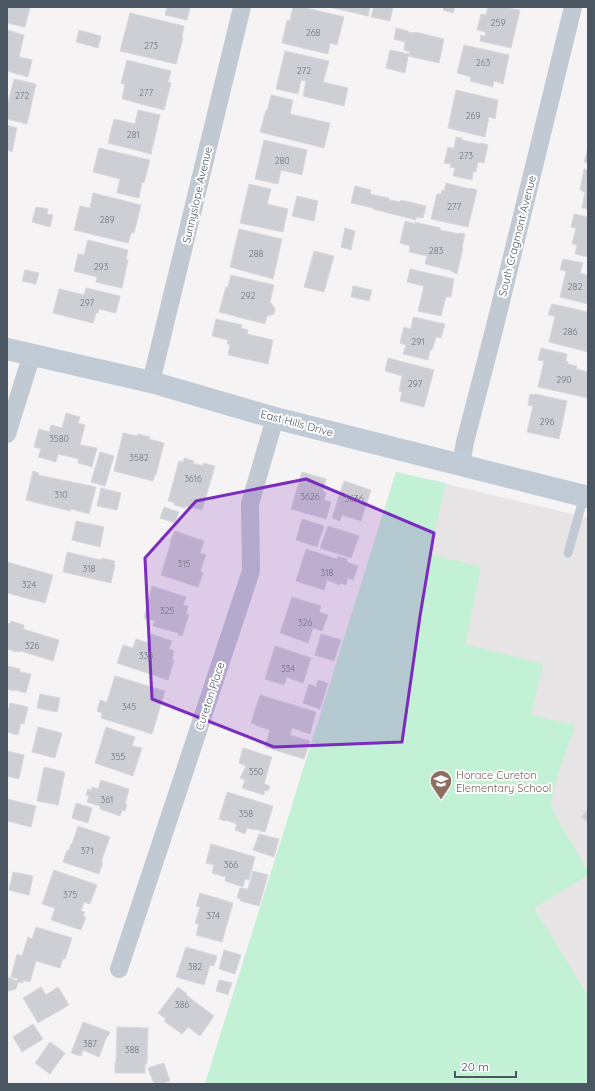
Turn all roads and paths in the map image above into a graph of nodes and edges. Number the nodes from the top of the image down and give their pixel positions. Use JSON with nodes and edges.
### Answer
{"nodes":[{"id":1,"x":242,"y":7,"type":"edge"},
{"id":2,"x":573,"y":7,"type":"edge"},
{"id":3,"x":7,"y":349,"type":"edge"},
{"id":4,"x":32,"y":354,"type":"junction"},
{"id":5,"x":151,"y":382,"type":"junction"},
{"id":6,"x":275,"y":418,"type":"junction"},
{"id":7,"x":7,"y":434,"type":"edge"},
{"id":8,"x":461,"y":466,"type":"junction"},
{"id":9,"x":586,"y":496,"type":"edge"},
{"id":10,"x":568,"y":553,"type":"dead end"},
{"id":11,"x":119,"y":969,"type":"dead end"}],
"edges":[{"from":1,"to":5,"type":"street","name":"Sunnyslope Avenue"},
{"from":2,"to":8,"type":"street","name":"South Cragmont Avenue"},
{"from":3,"to":4,"type":"street","name":"East Hills Drive"},
{"from":4,"to":5,"type":"street","name":"East Hills Drive"},
{"from":4,"to":7,"type":"street"},
{"from":5,"to":6,"type":"street","name":"East Hills Drive"},
{"from":6,"to":8,"type":"street","name":"East Hills Drive"},
{"from":6,"to":11,"type":"street","name":"Cureton Place"},
{"from":8,"to":9,"type":"street","name":"East Hills Drive"},
{"from":9,"to":10,"type":"lane"}]}
